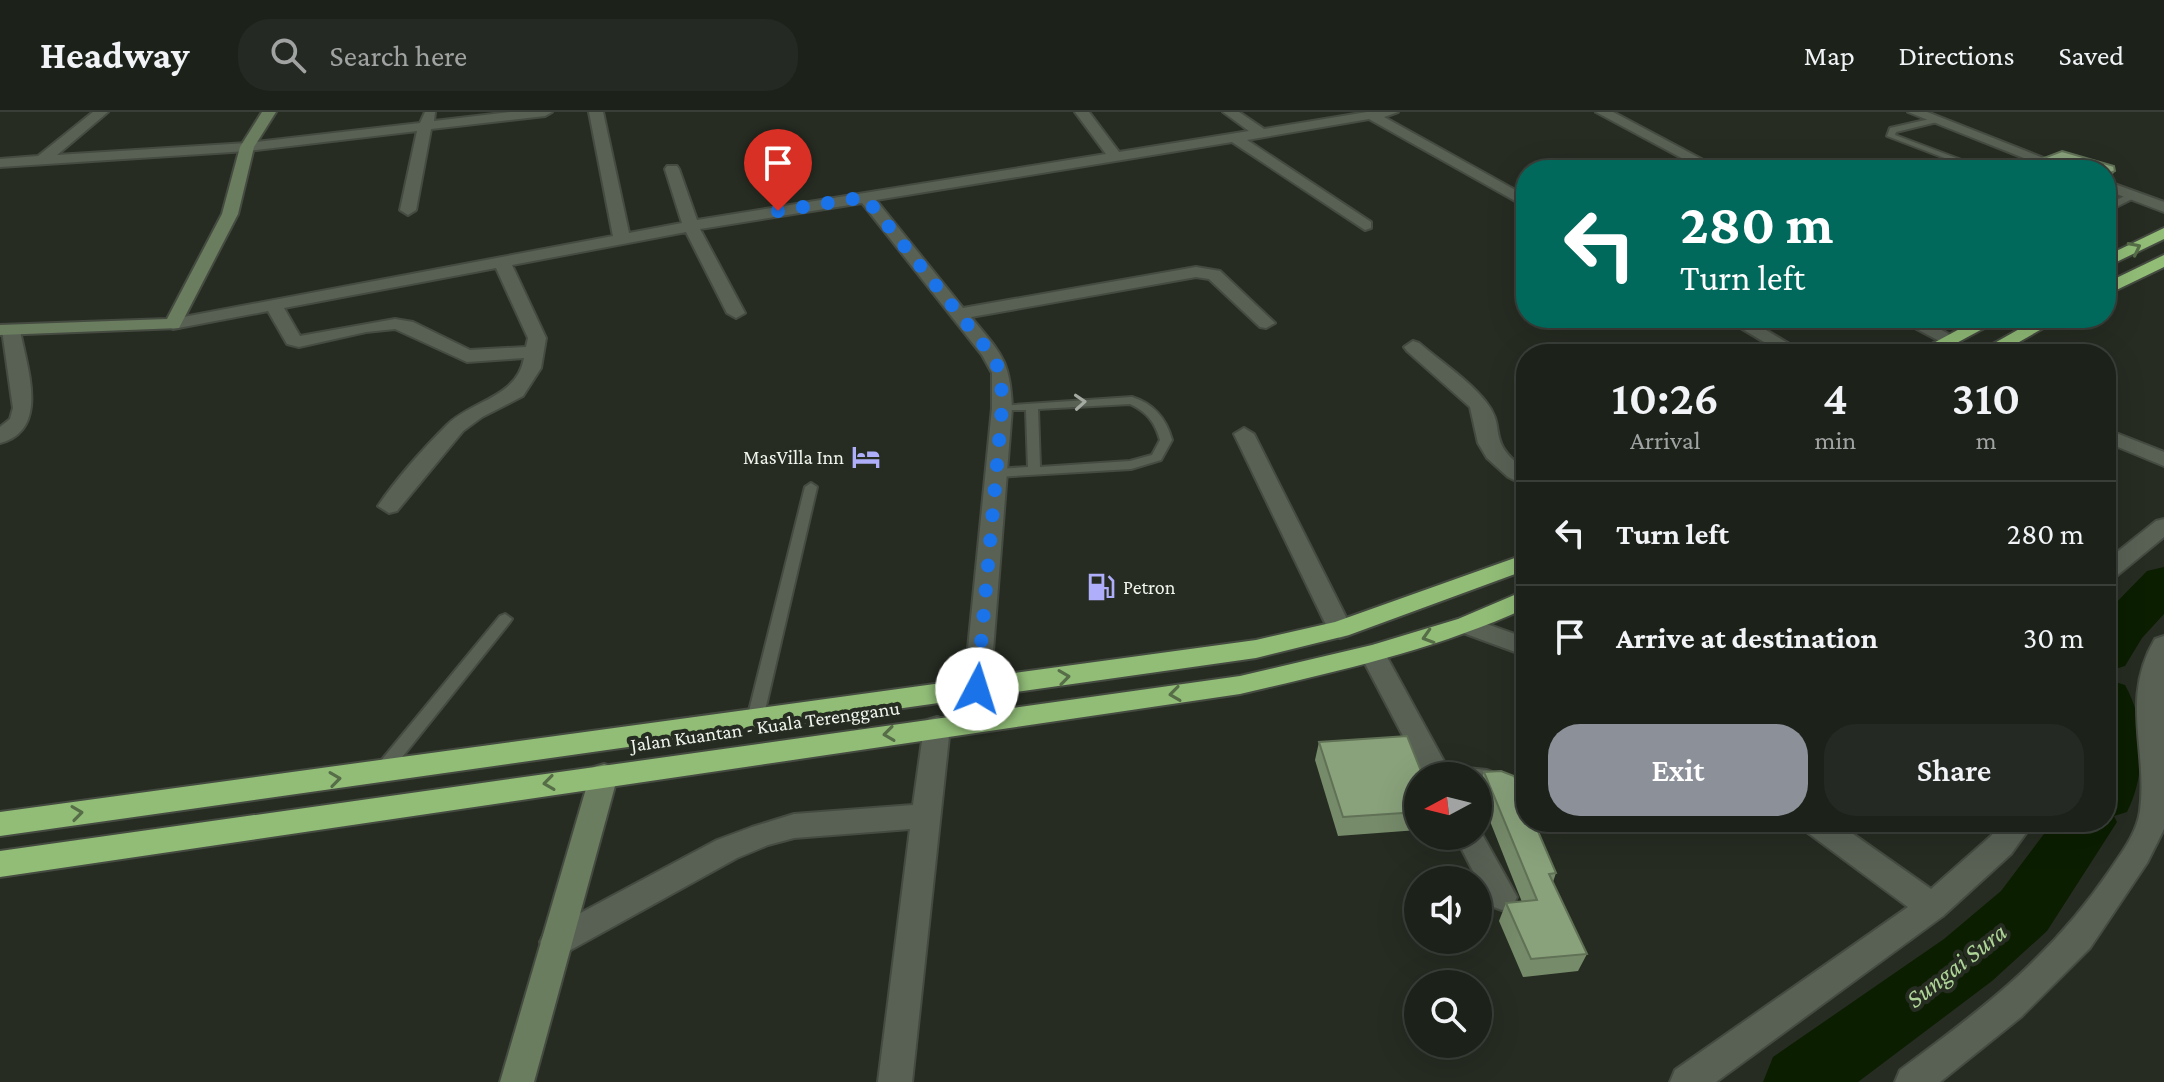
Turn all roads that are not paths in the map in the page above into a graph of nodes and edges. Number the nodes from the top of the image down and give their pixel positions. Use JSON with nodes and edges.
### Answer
{"nodes":[{"id":1,"x":101,"y":112,"type":"edge"},
{"id":2,"x":269,"y":112,"type":"edge"},
{"id":3,"x":545,"y":112,"type":"edge"},
{"id":4,"x":596,"y":112,"type":"edge"},
{"id":5,"x":1082,"y":112,"type":"edge"},
{"id":6,"x":1230,"y":112,"type":"edge"},
{"id":7,"x":1391,"y":112,"type":"edge"},
{"id":8,"x":1603,"y":112,"type":"edge"},
{"id":9,"x":1915,"y":112,"type":"edge"},
{"id":10,"x":1371,"y":115,"type":"junction"},
{"id":11,"x":1338,"y":116,"type":"edge"},
{"id":12,"x":428,"y":119,"type":"edge"},
{"id":13,"x":1934,"y":120,"type":"junction"},
{"id":14,"x":1261,"y":133,"type":"junction"},
{"id":15,"x":1235,"y":138,"type":"junction"},
{"id":16,"x":247,"y":147,"type":"junction"},
{"id":17,"x":1115,"y":157,"type":"junction"},
{"id":18,"x":1696,"y":160,"type":"edge"},
{"id":19,"x":1957,"y":160,"type":"edge"},
{"id":20,"x":2034,"y":160,"type":"edge"},
{"id":21,"x":41,"y":161,"type":"junction"},
{"id":22,"x":0,"y":163,"type":"edge"},
{"id":23,"x":672,"y":169,"type":"dead end"},
{"id":24,"x":2116,"y":189,"type":"edge"},
{"id":25,"x":2133,"y":195,"type":"junction"},
{"id":26,"x":1516,"y":196,"type":"edge"},
{"id":27,"x":865,"y":197,"type":"junction"},
{"id":28,"x":2116,"y":204,"type":"edge"},
{"id":29,"x":2164,"y":207,"type":"edge"},
{"id":30,"x":408,"y":210,"type":"dead end"},
{"id":31,"x":1365,"y":225,"type":"dead end"},
{"id":32,"x":691,"y":226,"type":"junction"},
{"id":33,"x":2164,"y":233,"type":"edge"},
{"id":34,"x":622,"y":239,"type":"junction"},
{"id":35,"x":2116,"y":257,"type":"edge"},
{"id":36,"x":501,"y":260,"type":"junction"},
{"id":37,"x":2162,"y":262,"type":"edge"},
{"id":38,"x":2116,"y":285,"type":"edge"},
{"id":39,"x":273,"y":305,"type":"junction"},
{"id":40,"x":736,"y":313,"type":"dead end"},
{"id":41,"x":958,"y":314,"type":"junction"},
{"id":42,"x":1266,"y":323,"type":"dead end"},
{"id":43,"x":173,"y":324,"type":"junction"},
{"id":44,"x":1751,"y":328,"type":"edge"},
{"id":45,"x":1926,"y":328,"type":"edge"},
{"id":46,"x":1974,"y":328,"type":"edge"},
{"id":47,"x":2033,"y":328,"type":"edge"},
{"id":48,"x":5,"y":330,"type":"edge"},
{"id":49,"x":1951,"y":340,"type":"junction"},
{"id":50,"x":1779,"y":344,"type":"edge"},
{"id":51,"x":1943,"y":344,"type":"edge"},
{"id":52,"x":2003,"y":344,"type":"edge"},
{"id":53,"x":1413,"y":347,"type":"dead end"},
{"id":54,"x":536,"y":352,"type":"junction"},
{"id":55,"x":1032,"y":405,"type":"junction"},
{"id":56,"x":1002,"y":408,"type":"junction"},
{"id":57,"x":1244,"y":434,"type":"dead end"},
{"id":58,"x":0,"y":437,"type":"edge"},
{"id":59,"x":2116,"y":439,"type":"edge"},
{"id":60,"x":2164,"y":460,"type":"edge"},
{"id":61,"x":1034,"y":470,"type":"junction"},
{"id":62,"x":996,"y":473,"type":"junction"},
{"id":63,"x":1516,"y":473,"type":"edge"},
{"id":64,"x":811,"y":487,"type":"dead end"},
{"id":65,"x":389,"y":506,"type":"dead end"},
{"id":66,"x":2164,"y":526,"type":"edge"},
{"id":67,"x":2116,"y":565,"type":"edge"},
{"id":68,"x":1516,"y":566,"type":"edge"},
{"id":69,"x":1516,"y":603,"type":"edge"},
{"id":70,"x":505,"y":619,"type":"dead end"},
{"id":71,"x":1467,"y":625,"type":"junction"},
{"id":72,"x":1340,"y":629,"type":"junction"},
{"id":73,"x":1516,"y":643,"type":"edge"},
{"id":74,"x":2164,"y":645,"type":"edge"},
{"id":75,"x":1373,"y":654,"type":"junction"},
{"id":76,"x":977,"y":689,"type":"junction"},
{"id":77,"x":755,"y":719,"type":"junction"},
{"id":78,"x":937,"y":727,"type":"junction"},
{"id":79,"x":1431,"y":762,"type":"edge"},
{"id":80,"x":381,"y":772,"type":"junction"},
{"id":81,"x":604,"y":775,"type":"junction"},
{"id":82,"x":1492,"y":778,"type":"edge"},
{"id":83,"x":1516,"y":788,"type":"edge"},
{"id":84,"x":927,"y":816,"type":"junction"},
{"id":85,"x":2159,"y":817,"type":"edge"},
{"id":86,"x":0,"y":824,"type":"edge"},
{"id":87,"x":1828,"y":832,"type":"edge"},
{"id":88,"x":2011,"y":832,"type":"edge"},
{"id":89,"x":1477,"y":850,"type":"edge"},
{"id":90,"x":0,"y":864,"type":"edge"},
{"id":91,"x":1502,"y":897,"type":"dead end"},
{"id":92,"x":1932,"y":907,"type":"junction"},
{"id":93,"x":556,"y":942,"type":"junction"},
{"id":94,"x":1915,"y":1081,"type":"edge"},
{"id":95,"x":517,"y":1082,"type":"edge"},
{"id":96,"x":895,"y":1082,"type":"edge"},
{"id":97,"x":1687,"y":1082,"type":"edge"}],
"edges":[{"from":1,"to":21,"type":"street"},
{"from":2,"to":16,"type":"street"},
{"from":3,"to":12,"type":"street"},
{"from":4,"to":34,"type":"street"},
{"from":5,"to":17,"type":"street"},
{"from":6,"to":14,"type":"street"},
{"from":7,"to":10,"type":"street"},
{"from":8,"to":18,"type":"street"},
{"from":9,"to":13,"type":"street"},
{"from":10,"to":11,"type":"street"},
{"from":10,"to":26,"type":"street"},
{"from":11,"to":14,"type":"street"},
{"from":12,"to":16,"type":"street"},
{"from":12,"to":30,"type":"street"},
{"from":13,"to":19,"type":"lane"},
{"from":13,"to":20,"type":"street"},
{"from":14,"to":15,"type":"street"},
{"from":15,"to":17,"type":"street"},
{"from":15,"to":31,"type":"street"},
{"from":16,"to":21,"type":"street"},
{"from":16,"to":43,"type":"street"},
{"from":17,"to":27,"type":"street"},
{"from":21,"to":22,"type":"street"},
{"from":23,"to":32,"type":"street"},
{"from":24,"to":25,"type":"street"},
{"from":25,"to":28,"type":"lane"},
{"from":25,"to":29,"type":"street"},
{"from":27,"to":32,"type":"street"},
{"from":27,"to":41,"type":"street"},
{"from":32,"to":34,"type":"street"},
{"from":32,"to":40,"type":"street"},
{"from":35,"to":33,"type":"highway","one_way":true},
{"from":34,"to":36,"type":"street"},
{"from":36,"to":39,"type":"street"},
{"from":36,"to":54,"type":"street"},
{"from":37,"to":38,"type":"highway"},
{"from":39,"to":43,"type":"street"},
{"from":39,"to":54,"type":"street"},
{"from":41,"to":42,"type":"street"},
{"from":41,"to":56,"type":"street"},
{"from":43,"to":48,"type":"street"},
{"from":44,"to":50,"type":"street"},
{"from":45,"to":49,"type":"street"},
{"from":46,"to":49,"type":"highway"},
{"from":47,"to":52,"type":"highway"},
{"from":48,"to":58,"type":"street"},
{"from":49,"to":51,"type":"highway"},
{"from":53,"to":63,"type":"street"},
{"from":54,"to":65,"type":"street"},
{"from":55,"to":56,"type":"lane"},
{"from":55,"to":61,"type":"lane"},
{"from":55,"to":61,"type":"lane","one_way":true},
{"from":56,"to":62,"type":"street"},
{"from":57,"to":72,"type":"street"},
{"from":59,"to":60,"type":"street"},
{"from":61,"to":62,"type":"lane"},
{"from":62,"to":76,"type":"street"},
{"from":64,"to":77,"type":"lane"},
{"from":66,"to":67,"type":"street"},
{"from":68,"to":72,"type":"highway","name":"Jalan Kuantan - Kuala Terengganu"},
{"from":69,"to":71,"type":"highway","name":"Jalan Kuantan - Kuala Terengganu"},
{"from":70,"to":80,"type":"lane"},
{"from":71,"to":73,"type":"street"},
{"from":71,"to":75,"type":"highway","name":"Jalan Kuantan - Kuala Terengganu","one_way":true},
{"from":76,"to":72,"type":"highway","name":"Jalan Kuantan - Kuala Terengganu","one_way":true},
{"from":74,"to":85,"type":"street"},
{"from":75,"to":78,"type":"highway","name":"Jalan Kuantan - Kuala Terengganu","one_way":true},
{"from":75,"to":79,"type":"street"},
{"from":76,"to":77,"type":"highway","name":"Jalan Kuantan - Kuala Terengganu"},
{"from":77,"to":80,"type":"highway","name":"Jalan Kuantan - Kuala Terengganu"},
{"from":78,"to":81,"type":"highway","name":"Jalan Kuantan - Kuala Terengganu","one_way":true},
{"from":78,"to":84,"type":"street"},
{"from":86,"to":80,"type":"highway","name":"Jalan Kuantan - Kuala Terengganu","one_way":true},
{"from":81,"to":90,"type":"highway","name":"Jalan Kuantan - Kuala Terengganu","one_way":true},
{"from":81,"to":93,"type":"street"},
{"from":82,"to":83,"type":"lane"},
{"from":84,"to":93,"type":"street"},
{"from":84,"to":96,"type":"street"},
{"from":85,"to":94,"type":"street"},
{"from":87,"to":92,"type":"street"},
{"from":88,"to":92,"type":"street"},
{"from":89,"to":91,"type":"street"},
{"from":92,"to":97,"type":"street"},
{"from":93,"to":95,"type":"street"}]}
